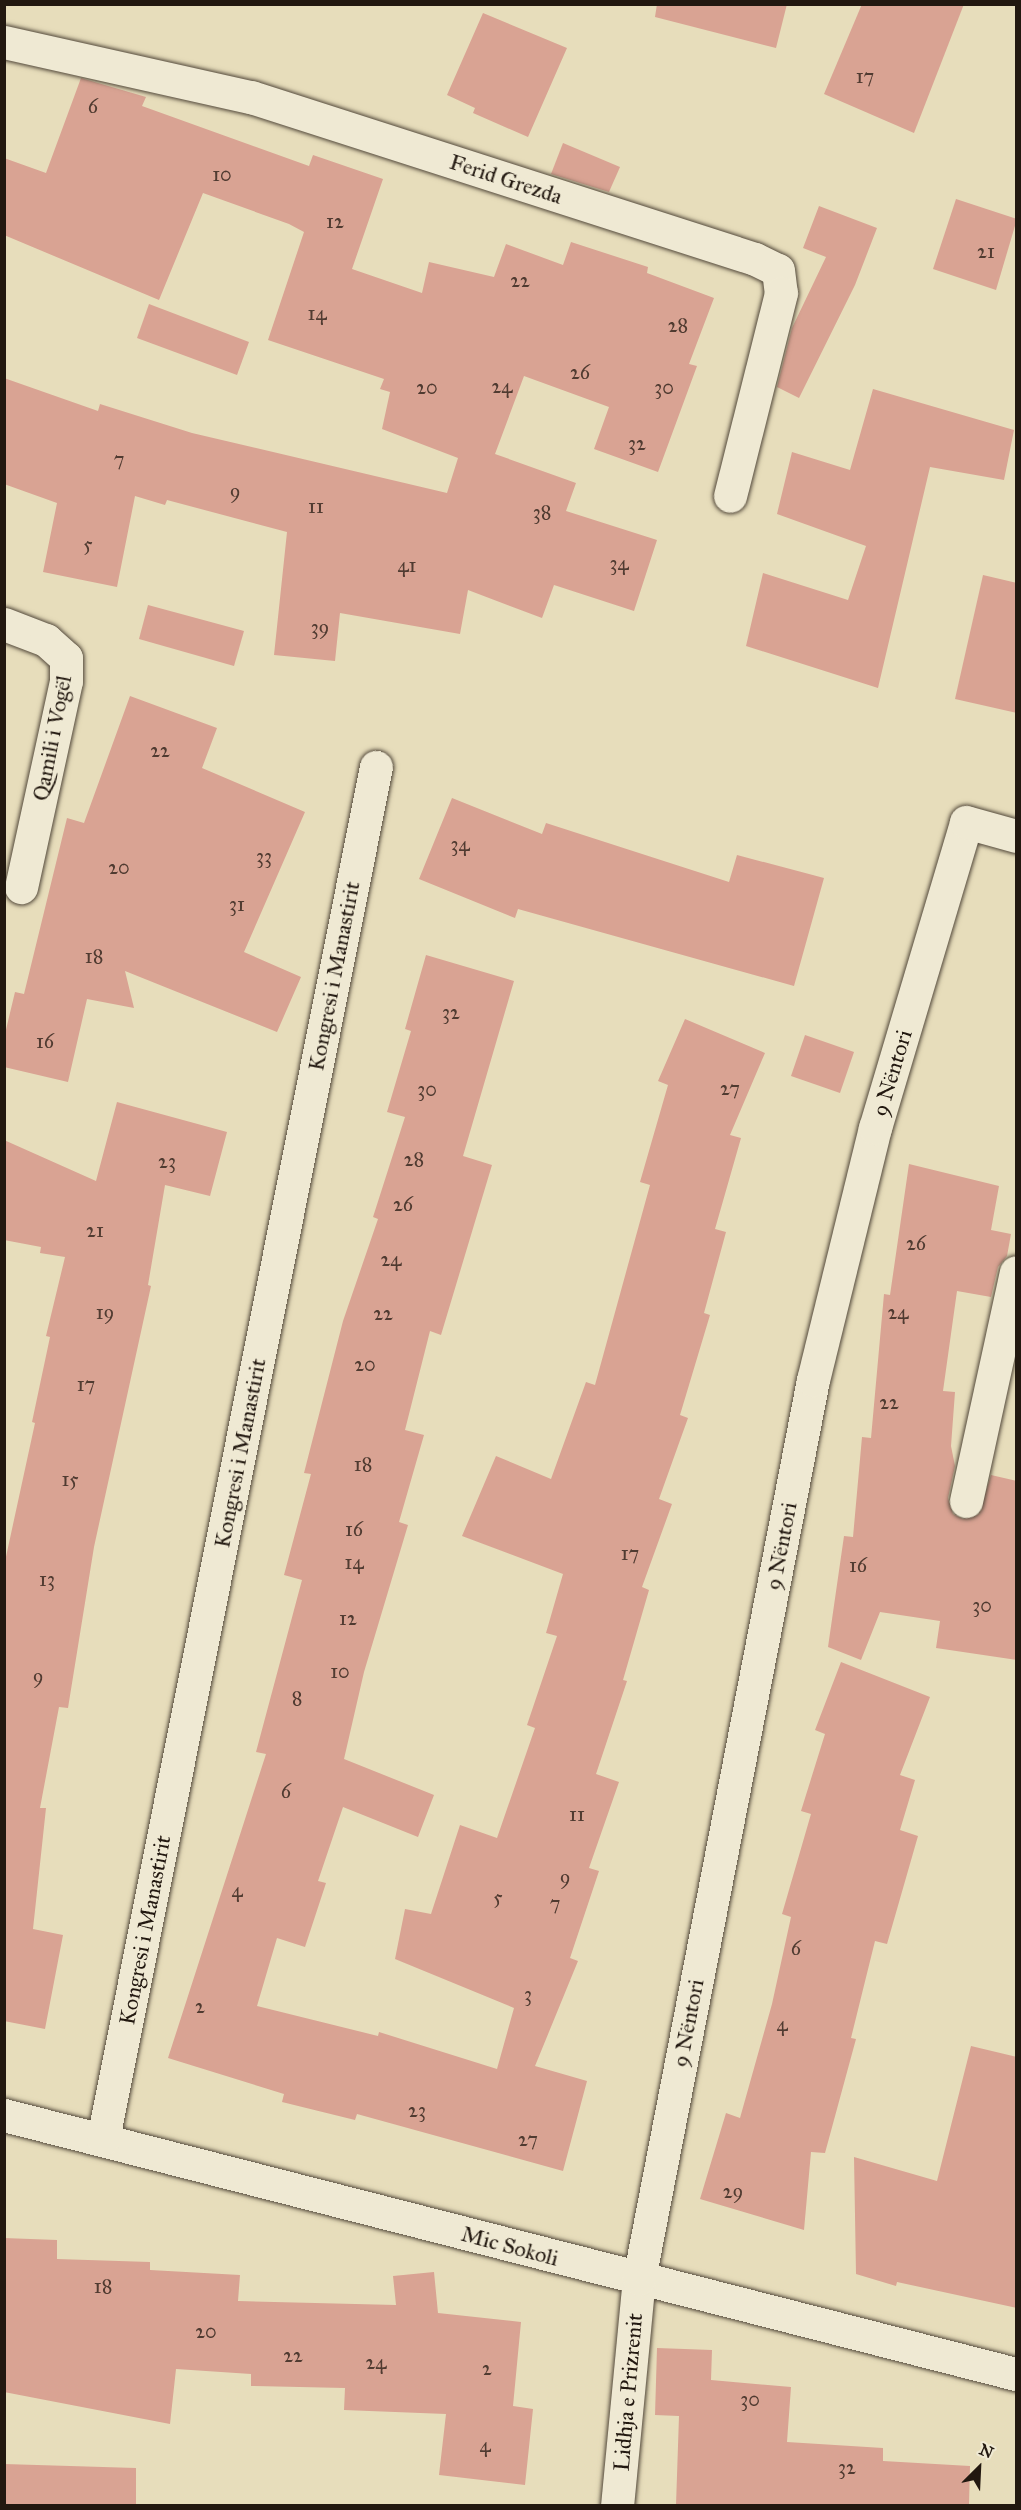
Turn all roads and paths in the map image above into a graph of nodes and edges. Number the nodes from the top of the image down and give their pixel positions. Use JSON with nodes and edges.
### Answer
{"nodes":[{"id":1,"x":4,"y":42,"type":"edge"},
{"id":2,"x":730,"y":496,"type":"dead end"},
{"id":3,"x":4,"y":624,"type":"edge"},
{"id":4,"x":376,"y":766,"type":"dead end"},
{"id":5,"x":1017,"y":836,"type":"edge"},
{"id":6,"x":21,"y":887,"type":"dead end"},
{"id":7,"x":1017,"y":1272,"type":"edge"},
{"id":8,"x":966,"y":1501,"type":"dead end"},
{"id":9,"x":4,"y":2115,"type":"edge"},
{"id":10,"x":104,"y":2139,"type":"junction"},
{"id":11,"x":639,"y":2279,"type":"junction"},
{"id":12,"x":1017,"y":2374,"type":"edge"},
{"id":13,"x":618,"y":2505,"type":"edge"}],
"edges":[{"from":1,"to":2,"type":"street","name":"Ferid Grezda"},
{"from":3,"to":6,"type":"street","name":"Qamili i Vogël"},
{"from":4,"to":10,"type":"street","name":"Kongresi i Manastirit"},
{"from":5,"to":11,"type":"street","name":"9 Nëntori"},
{"from":7,"to":8,"type":"street"},
{"from":9,"to":10,"type":"street","name":"Mic Sokoli"},
{"from":10,"to":11,"type":"street","name":"Mic Sokoli"},
{"from":11,"to":12,"type":"street","name":"Mic Sokoli"},
{"from":11,"to":13,"type":"street","name":"Lidhja e Prizrenit"}]}
